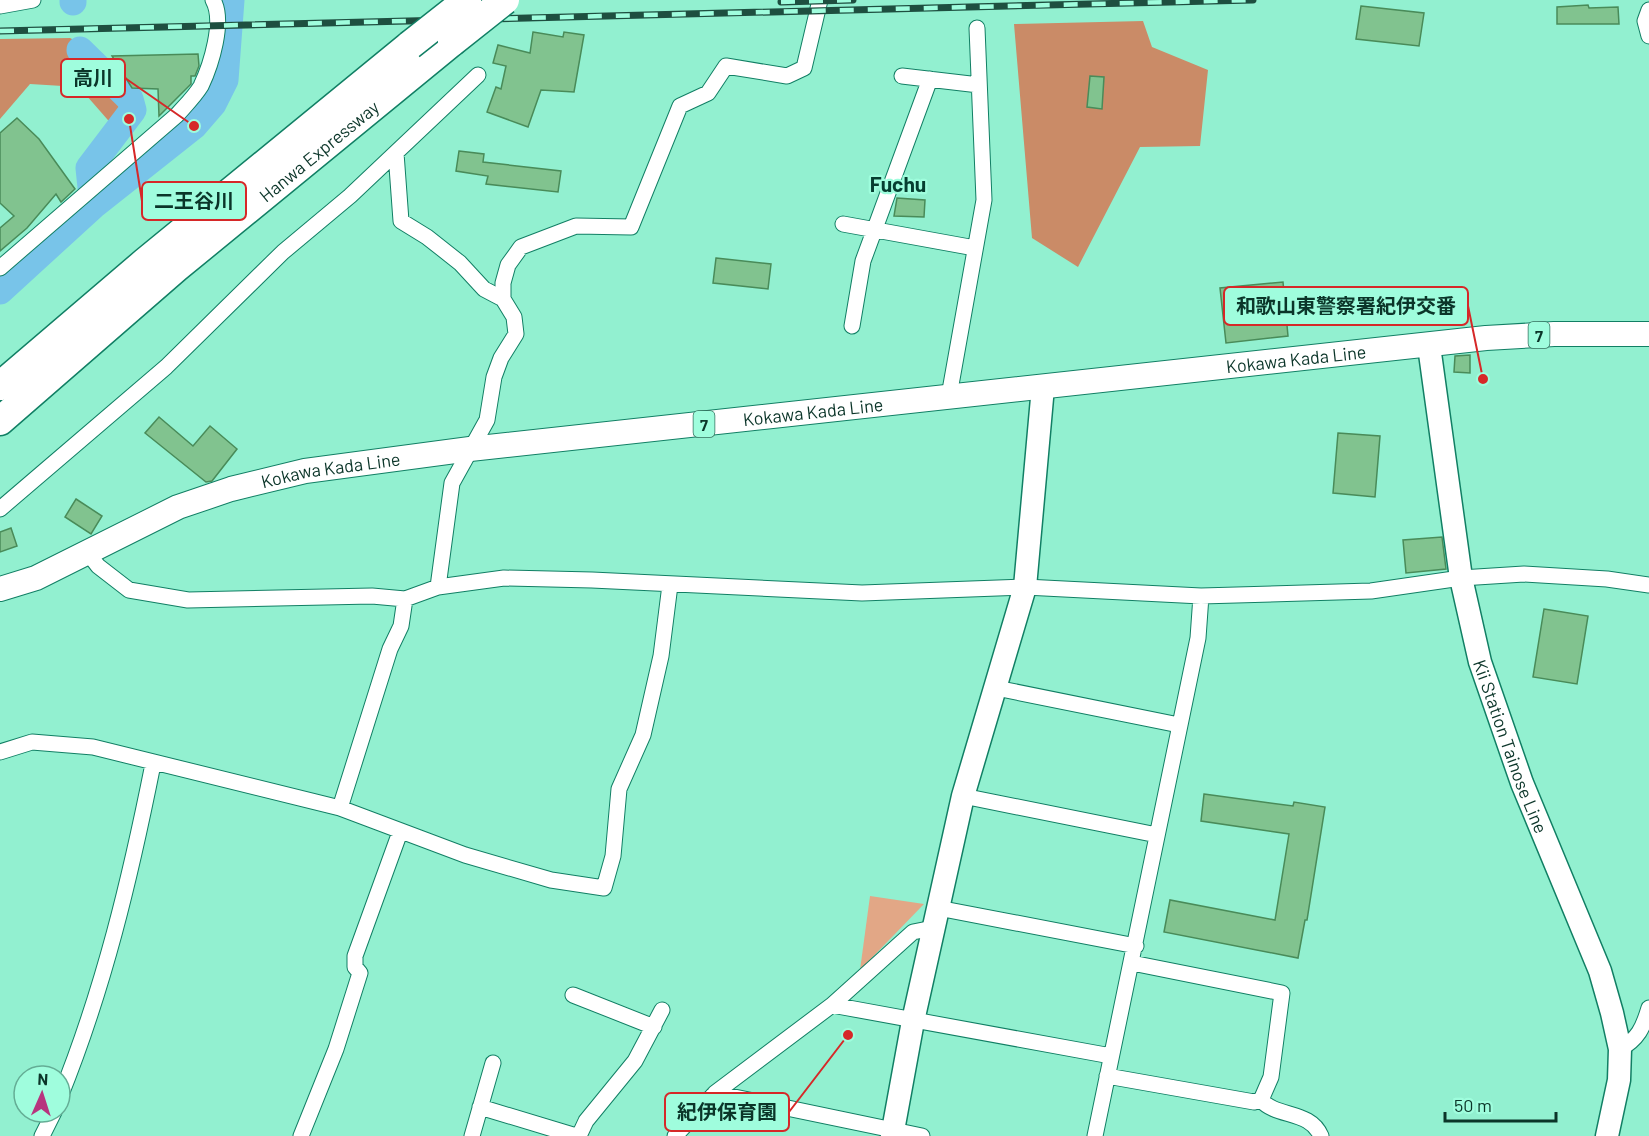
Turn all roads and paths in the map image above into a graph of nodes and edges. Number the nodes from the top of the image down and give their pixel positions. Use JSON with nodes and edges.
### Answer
{"nodes":[{"id":1,"x":33,"y":0,"type":"edge"},
{"id":2,"x":213,"y":0,"type":"edge"},
{"id":3,"x":467,"y":0,"type":"edge"},
{"id":4,"x":505,"y":0,"type":"edge"},
{"id":5,"x":820,"y":0,"type":"edge"},
{"id":6,"x":0,"y":6,"type":"edge"},
{"id":7,"x":1649,"y":10,"type":"edge"},
{"id":8,"x":977,"y":28,"type":"dead end"},
{"id":9,"x":1649,"y":36,"type":"edge"},
{"id":10,"x":478,"y":75,"type":"dead end"},
{"id":11,"x":902,"y":76,"type":"dead end"},
{"id":12,"x":930,"y":79,"type":"junction"},
{"id":13,"x":980,"y":85,"type":"junction"},
{"id":14,"x":396,"y":153,"type":"junction"},
{"id":15,"x":843,"y":224,"type":"dead end"},
{"id":16,"x":873,"y":231,"type":"junction"},
{"id":17,"x":975,"y":248,"type":"junction"},
{"id":18,"x":0,"y":268,"type":"edge"},
{"id":19,"x":503,"y":299,"type":"junction"},
{"id":20,"x":852,"y":326,"type":"dead end"},
{"id":21,"x":1649,"y":334,"type":"edge"},
{"id":22,"x":1429,"y":346,"type":"junction"},
{"id":23,"x":0,"y":386,"type":"edge"},
{"id":24,"x":1043,"y":387,"type":"junction"},
{"id":25,"x":949,"y":396,"type":"junction"},
{"id":26,"x":0,"y":421,"type":"edge"},
{"id":27,"x":470,"y":450,"type":"junction"},
{"id":28,"x":0,"y":509,"type":"edge"},
{"id":29,"x":88,"y":553,"type":"junction"},
{"id":30,"x":1461,"y":578,"type":"junction"},
{"id":31,"x":670,"y":585,"type":"junction"},
{"id":32,"x":1649,"y":585,"type":"edge"},
{"id":33,"x":438,"y":587,"type":"junction"},
{"id":34,"x":1025,"y":587,"type":"junction"},
{"id":35,"x":0,"y":589,"type":"edge"},
{"id":36,"x":1201,"y":597,"type":"junction"},
{"id":37,"x":405,"y":599,"type":"junction"},
{"id":38,"x":996,"y":688,"type":"junction"},
{"id":39,"x":1179,"y":725,"type":"junction"},
{"id":40,"x":0,"y":752,"type":"edge"},
{"id":41,"x":153,"y":764,"type":"junction"},
{"id":42,"x":963,"y":796,"type":"junction"},
{"id":43,"x":340,"y":808,"type":"junction"},
{"id":44,"x":400,"y":832,"type":"junction"},
{"id":45,"x":1157,"y":835,"type":"junction"},
{"id":46,"x":936,"y":918,"type":"junction"},
{"id":47,"x":1136,"y":946,"type":"junction"},
{"id":48,"x":1132,"y":963,"type":"junction"},
{"id":49,"x":573,"y":995,"type":"dead end"},
{"id":50,"x":832,"y":1005,"type":"junction"},
{"id":51,"x":1649,"y":1008,"type":"edge"},
{"id":52,"x":662,"y":1010,"type":"dead end"},
{"id":53,"x":913,"y":1021,"type":"junction"},
{"id":54,"x":654,"y":1027,"type":"junction"},
{"id":55,"x":1620,"y":1049,"type":"junction"},
{"id":56,"x":1111,"y":1056,"type":"junction"},
{"id":57,"x":493,"y":1063,"type":"dead end"},
{"id":58,"x":72,"y":1066,"type":"edge"},
{"id":59,"x":1107,"y":1076,"type":"junction"},
{"id":60,"x":715,"y":1093,"type":"junction"},
{"id":61,"x":1261,"y":1100,"type":"junction"},
{"id":62,"x":480,"y":1107,"type":"junction"},
{"id":63,"x":892,"y":1133,"type":"edge"},
{"id":64,"x":301,"y":1136,"type":"edge"},
{"id":65,"x":472,"y":1136,"type":"edge"},
{"id":66,"x":577,"y":1136,"type":"edge"},
{"id":67,"x":675,"y":1136,"type":"edge"},
{"id":68,"x":922,"y":1136,"type":"edge"},
{"id":69,"x":1095,"y":1136,"type":"edge"},
{"id":70,"x":1321,"y":1136,"type":"edge"},
{"id":71,"x":1607,"y":1136,"type":"edge"}],
"edges":[{"from":1,"to":6,"type":"street"},
{"from":2,"to":18,"type":"street"},
{"from":3,"to":23,"type":"highway","name":"Hanwa Expressway","bridge":true},
{"from":4,"to":26,"type":"highway","name":"Hanwa Expressway","bridge":true},
{"from":5,"to":19,"type":"street"},
{"from":7,"to":9,"type":"street"},
{"from":8,"to":13,"type":"street"},
{"from":10,"to":14,"type":"street"},
{"from":11,"to":12,"type":"street"},
{"from":12,"to":13,"type":"street"},
{"from":12,"to":16,"type":"street"},
{"from":13,"to":17,"type":"street"},
{"from":14,"to":19,"type":"street"},
{"from":14,"to":28,"type":"street"},
{"from":15,"to":16,"type":"street"},
{"from":16,"to":17,"type":"street"},
{"from":16,"to":20,"type":"street"},
{"from":17,"to":25,"type":"street"},
{"from":19,"to":27,"type":"street"},
{"from":21,"to":22,"type":"main road","name":"Kokawa Kada Line","number":"7"},
{"from":22,"to":24,"type":"main road","name":"Kokawa Kada Line","number":"7"},
{"from":22,"to":30,"type":"main road","name":"Kii Station Tainose Line"},
{"from":24,"to":25,"type":"main road","name":"Kokawa Kada Line","number":"7"},
{"from":24,"to":34,"type":"main road"},
{"from":25,"to":27,"type":"main road","name":"Kokawa Kada Line","number":"7"},
{"from":27,"to":29,"type":"main road","name":"Kokawa Kada Line","number":"7"},
{"from":27,"to":33,"type":"street"},
{"from":29,"to":35,"type":"main road","name":"Kokawa Kada Line","number":"7"},
{"from":29,"to":37,"type":"street"},
{"from":30,"to":32,"type":"street"},
{"from":30,"to":36,"type":"street"},
{"from":30,"to":55,"type":"main road","name":"Kii Station Tainose Line"},
{"from":31,"to":33,"type":"street"},
{"from":31,"to":34,"type":"street"},
{"from":31,"to":44,"type":"street"},
{"from":33,"to":37,"type":"street"},
{"from":34,"to":36,"type":"street"},
{"from":34,"to":38,"type":"main road"},
{"from":36,"to":39,"type":"street"},
{"from":37,"to":43,"type":"street"},
{"from":38,"to":39,"type":"street"},
{"from":38,"to":42,"type":"main road"},
{"from":39,"to":45,"type":"street"},
{"from":40,"to":41,"type":"street"},
{"from":41,"to":43,"type":"street"},
{"from":41,"to":58,"type":"street"},
{"from":42,"to":45,"type":"street"},
{"from":42,"to":46,"type":"main road"},
{"from":43,"to":44,"type":"street"},
{"from":44,"to":64,"type":"street"},
{"from":45,"to":47,"type":"street"},
{"from":46,"to":47,"type":"street"},
{"from":46,"to":50,"type":"street"},
{"from":46,"to":53,"type":"main road"},
{"from":47,"to":48,"type":"street"},
{"from":48,"to":56,"type":"street"},
{"from":48,"to":61,"type":"street"},
{"from":49,"to":54,"type":"street"},
{"from":50,"to":53,"type":"street"},
{"from":50,"to":60,"type":"street"},
{"from":51,"to":55,"type":"street"},
{"from":52,"to":54,"type":"street"},
{"from":53,"to":56,"type":"street"},
{"from":53,"to":63,"type":"main road"},
{"from":54,"to":66,"type":"street"},
{"from":55,"to":71,"type":"main road","name":"Kii Station Tainose Line"},
{"from":56,"to":59,"type":"street"},
{"from":57,"to":62,"type":"street"},
{"from":59,"to":61,"type":"street"},
{"from":59,"to":69,"type":"street"},
{"from":60,"to":63,"type":"street"},
{"from":60,"to":67,"type":"street"},
{"from":61,"to":70,"type":"street"},
{"from":62,"to":65,"type":"street"},
{"from":62,"to":66,"type":"street"},
{"from":63,"to":68,"type":"street"}]}
